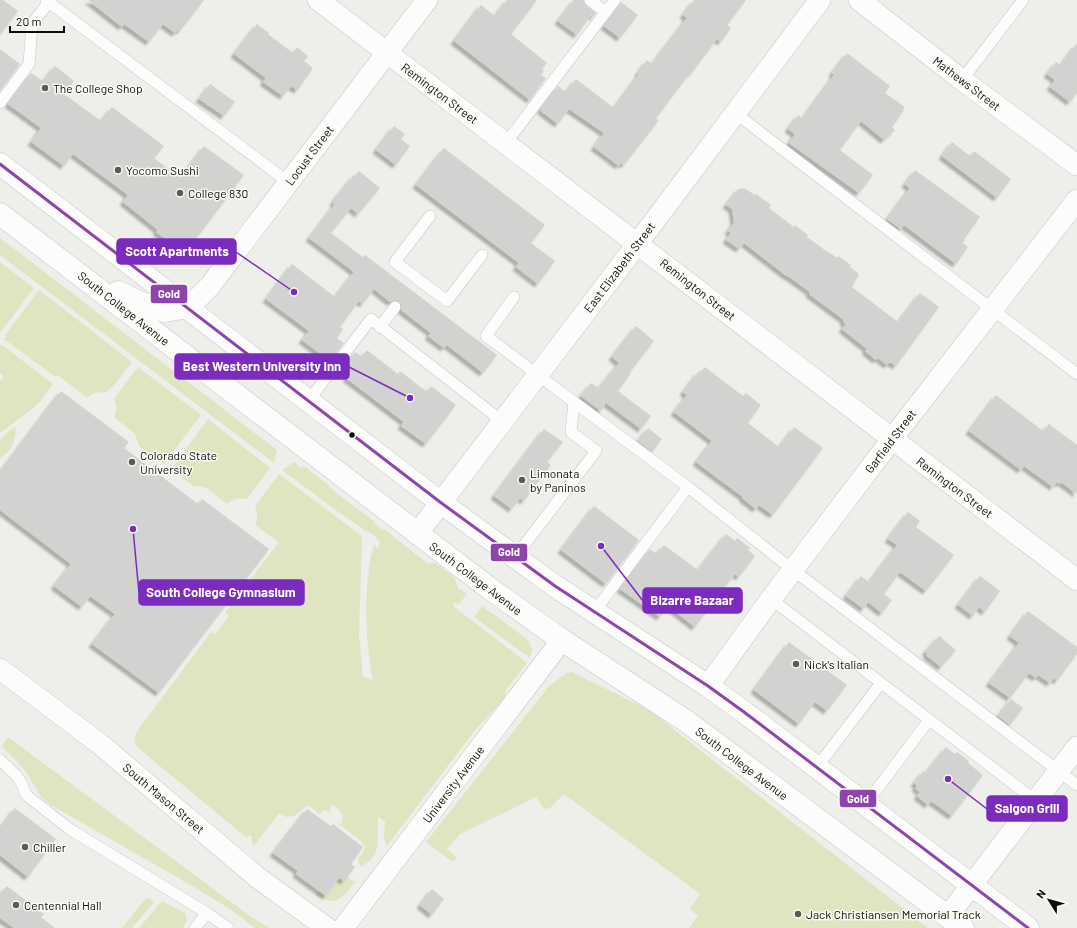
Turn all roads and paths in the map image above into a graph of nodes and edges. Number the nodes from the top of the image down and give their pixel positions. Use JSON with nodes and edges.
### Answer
{"nodes":[{"id":1,"x":318,"y":0,"type":"edge"},
{"id":2,"x":427,"y":0,"type":"edge"},
{"id":3,"x":590,"y":0,"type":"edge"},
{"id":4,"x":615,"y":0,"type":"edge"},
{"id":5,"x":820,"y":0,"type":"edge"},
{"id":6,"x":859,"y":0,"type":"edge"},
{"id":7,"x":1023,"y":0,"type":"edge"},
{"id":8,"x":47,"y":1,"type":"edge"},
{"id":9,"x":606,"y":12,"type":"junction"},
{"id":10,"x":387,"y":52,"type":"junction"},
{"id":11,"x":962,"y":80,"type":"junction"},
{"id":12,"x":0,"y":103,"type":"edge"},
{"id":13,"x":735,"y":113,"type":"junction"},
{"id":14,"x":506,"y":143,"type":"junction"},
{"id":15,"x":0,"y":164,"type":"edge"},
{"id":16,"x":1077,"y":165,"type":"edge"},
{"id":17,"x":288,"y":182,"type":"junction"},
{"id":18,"x":1077,"y":200,"type":"edge"},
{"id":19,"x":0,"y":214,"type":"edge"},
{"id":20,"x":430,"y":216,"type":"dead end"},
{"id":21,"x":638,"y":244,"type":"junction"},
{"id":22,"x":482,"y":255,"type":"dead end"},
{"id":23,"x":74,"y":270,"type":"junction"},
{"id":24,"x":417,"y":279,"type":"junction"},
{"id":25,"x":410,"y":288,"type":"dead end"},
{"id":26,"x":514,"y":297,"type":"dead end"},
{"id":27,"x":189,"y":307,"type":"junction"},
{"id":28,"x":395,"y":307,"type":"dead end"},
{"id":29,"x":992,"y":310,"type":"junction"},
{"id":30,"x":380,"y":326,"type":"junction"},
{"id":31,"x":1077,"y":374,"type":"edge"},
{"id":32,"x":537,"y":375,"type":"junction"},
{"id":33,"x":309,"y":400,"type":"junction"},
{"id":34,"x":574,"y":402,"type":"junction"},
{"id":35,"x":502,"y":421,"type":"junction"},
{"id":36,"x":892,"y":439,"type":"junction"},
{"id":37,"x":688,"y":488,"type":"junction"},
{"id":38,"x":440,"y":502,"type":"junction"},
{"id":39,"x":417,"y":534,"type":"junction"},
{"id":40,"x":516,"y":557,"type":"junction"},
{"id":41,"x":793,"y":570,"type":"junction"},
{"id":42,"x":1077,"y":580,"type":"edge"},
{"id":43,"x":771,"y":599,"type":"junction"},
{"id":44,"x":594,"y":612,"type":"junction"},
{"id":45,"x":562,"y":640,"type":"junction"},
{"id":46,"x":0,"y":668,"type":"edge"},
{"id":47,"x":881,"y":683,"type":"junction"},
{"id":48,"x":708,"y":686,"type":"junction"},
{"id":49,"x":929,"y":720,"type":"junction"},
{"id":50,"x":1077,"y":747,"type":"edge"},
{"id":51,"x":0,"y":760,"type":"edge"},
{"id":52,"x":817,"y":767,"type":"junction"},
{"id":53,"x":1058,"y":771,"type":"junction"},
{"id":54,"x":1077,"y":786,"type":"edge"},
{"id":55,"x":1036,"y":801,"type":"junction"},
{"id":56,"x":866,"y":804,"type":"junction"},
{"id":57,"x":972,"y":884,"type":"junction"},
{"id":58,"x":207,"y":913,"type":"junction"},
{"id":59,"x":955,"y":922,"type":"edge"},
{"id":60,"x":195,"y":928,"type":"edge"},
{"id":61,"x":228,"y":928,"type":"edge"},
{"id":62,"x":327,"y":928,"type":"edge"},
{"id":63,"x":343,"y":928,"type":"edge"},
{"id":64,"x":1028,"y":928,"type":"edge"}],
"edges":[{"from":1,"to":10,"type":"street","name":"Remington Street"},
{"from":2,"to":10,"type":"street","name":"Locust Street"},
{"from":3,"to":9,"type":"lane"},
{"from":4,"to":9,"type":"lane"},
{"from":5,"to":13,"type":"street","name":"East Elizabeth Street"},
{"from":6,"to":11,"type":"street","name":"Mathews Street"},
{"from":7,"to":11,"type":"lane"},
{"from":8,"to":12,"type":"lane"},
{"from":8,"to":17,"type":"lane"},
{"from":9,"to":14,"type":"lane"},
{"from":10,"to":14,"type":"street","name":"Remington Street"},
{"from":10,"to":17,"type":"street","name":"Locust Street"},
{"from":11,"to":16,"type":"street","name":"Mathews Street"},
{"from":13,"to":21,"type":"street","name":"East Elizabeth Street"},
{"from":13,"to":29,"type":"lane"},
{"from":14,"to":21,"type":"street","name":"Remington Street"},
{"from":15,"to":27,"type":"highway"},
{"from":17,"to":27,"type":"street","name":"Locust Street"},
{"from":18,"to":29,"type":"street","name":"Garfield Street"},
{"from":19,"to":23,"type":"highway","name":"South College Avenue"},
{"from":20,"to":24,"type":"lane"},
{"from":21,"to":32,"type":"street","name":"East Elizabeth Street"},
{"from":21,"to":36,"type":"street","name":"Remington Street"},
{"from":22,"to":24,"type":"lane"},
{"from":23,"to":27,"type":"highway"},
{"from":23,"to":39,"type":"highway","name":"South College Avenue"},
{"from":24,"to":25,"type":"lane"},
{"from":26,"to":32,"type":"lane"},
{"from":27,"to":33,"type":"highway"},
{"from":28,"to":30,"type":"lane"},
{"from":29,"to":31,"type":"lane"},
{"from":29,"to":36,"type":"street","name":"Garfield Street"},
{"from":30,"to":33,"type":"lane"},
{"from":30,"to":35,"type":"lane"},
{"from":32,"to":34,"type":"lane"},
{"from":32,"to":35,"type":"street","name":"East Elizabeth Street"},
{"from":33,"to":38,"type":"highway"},
{"from":34,"to":37,"type":"lane"},
{"from":34,"to":40,"type":"lane"},
{"from":35,"to":38,"type":"street","name":"East Elizabeth Street"},
{"from":36,"to":41,"type":"street","name":"Garfield Street"},
{"from":36,"to":42,"type":"street","name":"Remington Street"},
{"from":37,"to":41,"type":"lane"},
{"from":37,"to":44,"type":"lane"},
{"from":38,"to":39,"type":"street","name":"East Elizabeth Street"},
{"from":38,"to":40,"type":"highway"},
{"from":39,"to":45,"type":"highway","name":"South College Avenue"},
{"from":40,"to":44,"type":"highway"},
{"from":41,"to":43,"type":"street","name":"Garfield Street"},
{"from":41,"to":53,"type":"lane"},
{"from":43,"to":47,"type":"lane"},
{"from":43,"to":48,"type":"street","name":"Garfield Street"},
{"from":44,"to":48,"type":"highway"},
{"from":45,"to":59,"type":"highway","name":"South College Avenue"},
{"from":45,"to":63,"type":"street","name":"University Avenue"},
{"from":46,"to":62,"type":"street","name":"South Mason Street"},
{"from":47,"to":49,"type":"lane"},
{"from":47,"to":52,"type":"lane"},
{"from":48,"to":52,"type":"highway"},
{"from":49,"to":55,"type":"lane"},
{"from":49,"to":56,"type":"lane"},
{"from":50,"to":53,"type":"street"},
{"from":51,"to":58,"type":"lane"},
{"from":52,"to":56,"type":"highway"},
{"from":53,"to":54,"type":"lane"},
{"from":53,"to":55,"type":"street"},
{"from":55,"to":57,"type":"street"},
{"from":56,"to":57,"type":"highway"},
{"from":57,"to":59,"type":"street"},
{"from":57,"to":64,"type":"highway"},
{"from":58,"to":60,"type":"lane"},
{"from":58,"to":61,"type":"lane"}]}
